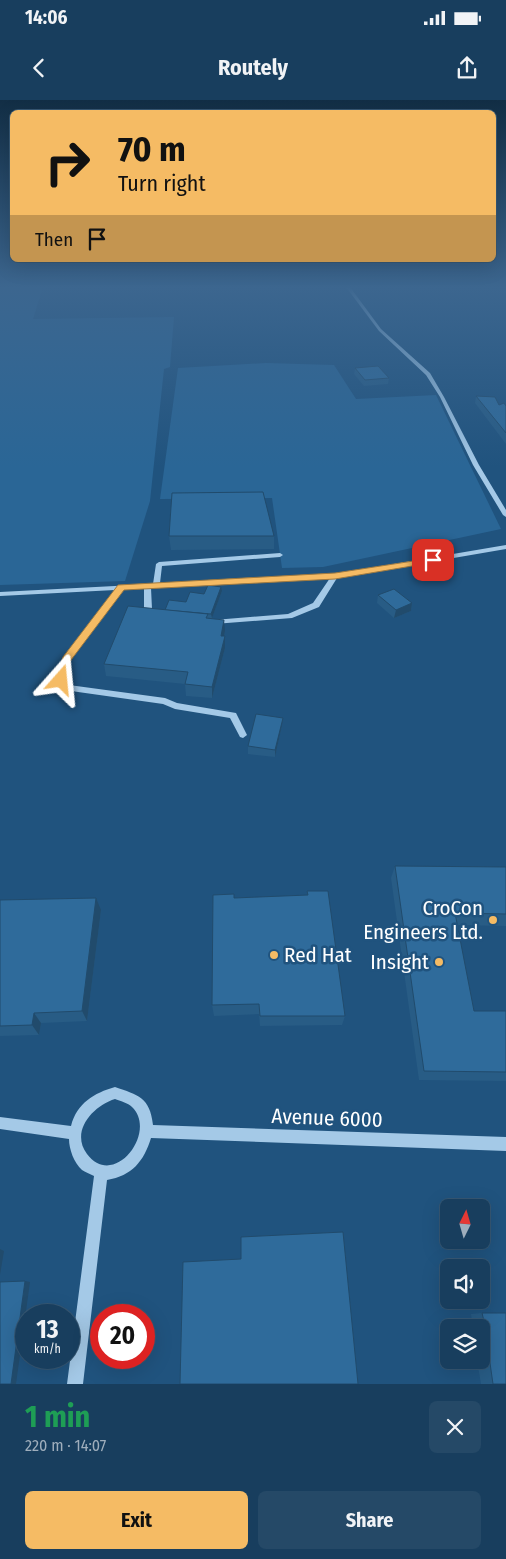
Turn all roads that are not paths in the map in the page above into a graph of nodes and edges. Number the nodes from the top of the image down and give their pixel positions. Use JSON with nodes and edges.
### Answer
{"nodes":[{"id":1,"x":398,"y":347,"type":"edge"},
{"id":2,"x":506,"y":514,"type":"edge"},
{"id":3,"x":506,"y":547,"type":"edge"},
{"id":4,"x":280,"y":555,"type":"dead end"},
{"id":5,"x":335,"y":576,"type":"junction"},
{"id":6,"x":152,"y":586,"type":"junction"},
{"id":7,"x":121,"y":587,"type":"junction"},
{"id":8,"x":0,"y":594,"type":"edge"},
{"id":9,"x":159,"y":618,"type":"edge"},
{"id":10,"x":206,"y":622,"type":"edge"},
{"id":11,"x":243,"y":735,"type":"dead end"},
{"id":12,"x":0,"y":1123,"type":"edge"},
{"id":13,"x":147,"y":1131,"type":"junction"},
{"id":14,"x":75,"y":1133,"type":"junction"},
{"id":15,"x":506,"y":1144,"type":"edge"},
{"id":16,"x":101,"y":1172,"type":"junction"},
{"id":17,"x":75,"y":1384,"type":"edge"}],
"edges":[{"from":1,"to":2,"type":"street"},
{"from":3,"to":5,"type":"street"},
{"from":4,"to":6,"type":"street"},
{"from":5,"to":6,"type":"street"},
{"from":5,"to":10,"type":"lane"},
{"from":6,"to":7,"type":"street"},
{"from":6,"to":9,"type":"lane"},
{"from":7,"to":8,"type":"street"},
{"from":7,"to":11,"type":"street"},
{"from":12,"to":14,"type":"street"},
{"from":13,"to":14,"type":"street"},
{"from":13,"to":15,"type":"street","name":"Avenue 6000"},
{"from":13,"to":16,"type":"street"},
{"from":14,"to":16,"type":"street"},
{"from":16,"to":17,"type":"street"}]}
